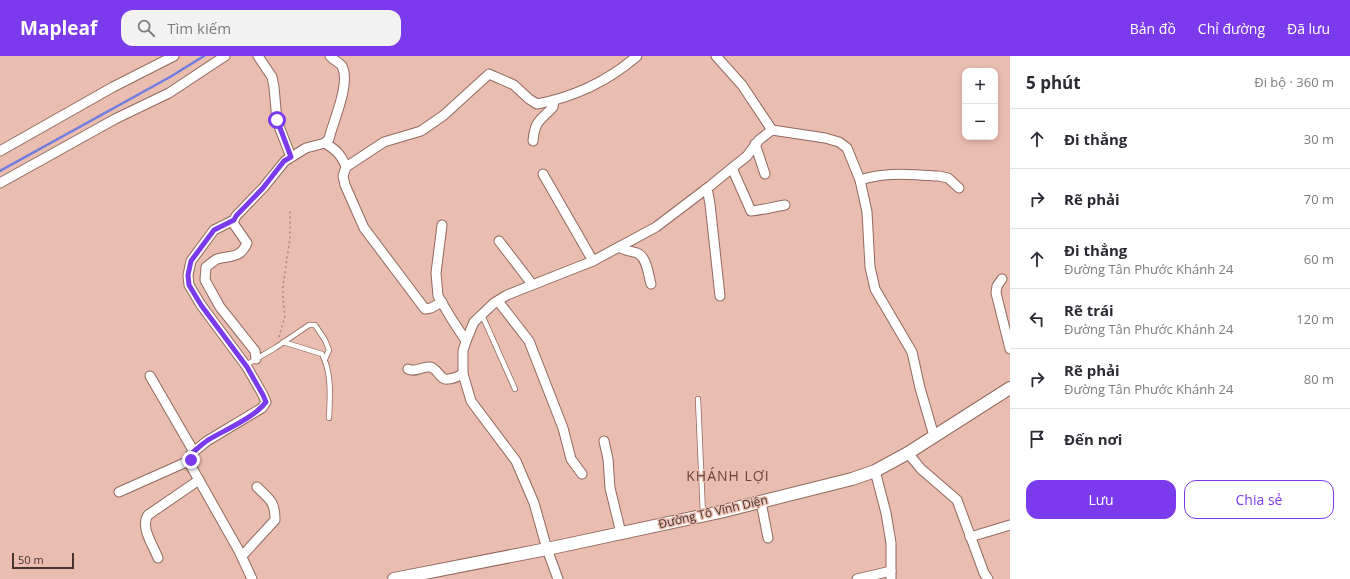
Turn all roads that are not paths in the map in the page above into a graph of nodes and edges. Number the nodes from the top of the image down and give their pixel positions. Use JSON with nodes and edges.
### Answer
{"nodes":[{"id":1,"x":174,"y":56,"type":"edge"},
{"id":2,"x":225,"y":56,"type":"edge"},
{"id":3,"x":258,"y":56,"type":"edge"},
{"id":4,"x":330,"y":56,"type":"edge"},
{"id":5,"x":637,"y":56,"type":"edge"},
{"id":6,"x":716,"y":56,"type":"edge"},
{"id":7,"x":554,"y":101,"type":"junction"},
{"id":8,"x":772,"y":130,"type":"junction"},
{"id":9,"x":533,"y":141,"type":"dead end"},
{"id":10,"x":325,"y":143,"type":"junction"},
{"id":11,"x":755,"y":144,"type":"junction"},
{"id":12,"x":0,"y":151,"type":"edge"},
{"id":13,"x":291,"y":157,"type":"junction"},
{"id":14,"x":346,"y":167,"type":"junction"},
{"id":15,"x":732,"y":168,"type":"junction"},
{"id":16,"x":543,"y":174,"type":"dead end"},
{"id":17,"x":764,"y":174,"type":"dead end"},
{"id":18,"x":860,"y":180,"type":"junction"},
{"id":19,"x":0,"y":183,"type":"edge"},
{"id":20,"x":960,"y":188,"type":"dead end"},
{"id":21,"x":706,"y":190,"type":"junction"},
{"id":22,"x":785,"y":205,"type":"dead end"},
{"id":23,"x":234,"y":220,"type":"junction"},
{"id":24,"x":442,"y":225,"type":"dead end"},
{"id":25,"x":499,"y":241,"type":"dead end"},
{"id":26,"x":619,"y":247,"type":"junction"},
{"id":27,"x":594,"y":260,"type":"junction"},
{"id":28,"x":1002,"y":279,"type":"dead end"},
{"id":29,"x":532,"y":284,"type":"junction"},
{"id":30,"x":651,"y":284,"type":"dead end"},
{"id":31,"x":720,"y":296,"type":"dead end"},
{"id":32,"x":498,"y":301,"type":"junction"},
{"id":33,"x":442,"y":302,"type":"junction"},
{"id":34,"x":482,"y":315,"type":"junction"},
{"id":35,"x":466,"y":341,"type":"junction"},
{"id":36,"x":283,"y":342,"type":"junction"},
{"id":37,"x":1010,"y":349,"type":"edge"},
{"id":38,"x":256,"y":359,"type":"junction"},
{"id":39,"x":325,"y":359,"type":"junction"},
{"id":40,"x":246,"y":365,"type":"junction"},
{"id":41,"x":408,"y":369,"type":"dead end"},
{"id":42,"x":463,"y":374,"type":"junction"},
{"id":43,"x":150,"y":376,"type":"dead end"},
{"id":44,"x":1010,"y":388,"type":"edge"},
{"id":45,"x":515,"y":389,"type":"dead end"},
{"id":46,"x":698,"y":399,"type":"dead end"},
{"id":47,"x":329,"y":418,"type":"dead end"},
{"id":48,"x":934,"y":436,"type":"junction"},
{"id":49,"x":604,"y":441,"type":"dead end"},
{"id":50,"x":908,"y":453,"type":"junction"},
{"id":51,"x":192,"y":456,"type":"junction"},
{"id":52,"x":875,"y":471,"type":"junction"},
{"id":53,"x":582,"y":474,"type":"dead end"},
{"id":54,"x":199,"y":480,"type":"junction"},
{"id":55,"x":257,"y":487,"type":"dead end"},
{"id":56,"x":119,"y":492,"type":"dead end"},
{"id":57,"x":761,"y":502,"type":"junction"},
{"id":58,"x":703,"y":515,"type":"junction"},
{"id":59,"x":1010,"y":525,"type":"edge"},
{"id":60,"x":621,"y":533,"type":"junction"},
{"id":61,"x":970,"y":537,"type":"junction"},
{"id":62,"x":768,"y":538,"type":"dead end"},
{"id":63,"x":547,"y":549,"type":"junction"},
{"id":64,"x":242,"y":556,"type":"junction"},
{"id":65,"x":158,"y":558,"type":"dead end"},
{"id":66,"x":432,"y":575,"type":"edge"},
{"id":67,"x":891,"y":575,"type":"edge"},
{"id":68,"x":252,"y":579,"type":"edge"},
{"id":69,"x":394,"y":579,"type":"edge"},
{"id":70,"x":558,"y":579,"type":"edge"},
{"id":71,"x":857,"y":579,"type":"edge"},
{"id":72,"x":988,"y":579,"type":"edge"}],
"edges":[{"from":1,"to":12,"type":"street"},
{"from":2,"to":19,"type":"street"},
{"from":3,"to":13,"type":"street"},
{"from":4,"to":10,"type":"street"},
{"from":5,"to":7,"type":"street"},
{"from":6,"to":8,"type":"street"},
{"from":7,"to":9,"type":"street"},
{"from":7,"to":14,"type":"street"},
{"from":8,"to":11,"type":"street"},
{"from":8,"to":18,"type":"street"},
{"from":10,"to":13,"type":"street"},
{"from":10,"to":14,"type":"street"},
{"from":11,"to":15,"type":"street"},
{"from":11,"to":17,"type":"street"},
{"from":13,"to":23,"type":"street"},
{"from":14,"to":33,"type":"street"},
{"from":15,"to":21,"type":"street"},
{"from":15,"to":22,"type":"street"},
{"from":16,"to":27,"type":"street"},
{"from":18,"to":20,"type":"street"},
{"from":18,"to":48,"type":"street"},
{"from":21,"to":26,"type":"street"},
{"from":21,"to":31,"type":"street"},
{"from":23,"to":38,"type":"street"},
{"from":23,"to":40,"type":"street"},
{"from":24,"to":33,"type":"street"},
{"from":25,"to":29,"type":"street"},
{"from":26,"to":27,"type":"street"},
{"from":26,"to":30,"type":"street"},
{"from":27,"to":29,"type":"street"},
{"from":28,"to":37,"type":"street"},
{"from":29,"to":32,"type":"street"},
{"from":32,"to":34,"type":"street"},
{"from":32,"to":53,"type":"street"},
{"from":33,"to":35,"type":"street"},
{"from":34,"to":35,"type":"street"},
{"from":34,"to":45,"type":"lane"},
{"from":35,"to":42,"type":"street"},
{"from":36,"to":38,"type":"lane"},
{"from":36,"to":39,"type":"lane"},
{"from":36,"to":39,"type":"lane"},
{"from":38,"to":40,"type":"lane"},
{"from":39,"to":47,"type":"lane"},
{"from":40,"to":51,"type":"street"},
{"from":41,"to":42,"type":"street"},
{"from":42,"to":63,"type":"street"},
{"from":43,"to":51,"type":"street"},
{"from":44,"to":48,"type":"main road","name":"Đường Tô Vĩnh Diện"},
{"from":46,"to":58,"type":"lane"},
{"from":48,"to":50,"type":"main road","name":"Đường Tô Vĩnh Diện"},
{"from":49,"to":60,"type":"street"},
{"from":50,"to":52,"type":"main road","name":"Đường Tô Vĩnh Diện"},
{"from":50,"to":61,"type":"street"},
{"from":51,"to":54,"type":"street"},
{"from":51,"to":56,"type":"street"},
{"from":52,"to":57,"type":"main road","name":"Đường Tô Vĩnh Diện"},
{"from":52,"to":67,"type":"street"},
{"from":54,"to":64,"type":"street"},
{"from":54,"to":65,"type":"street"},
{"from":55,"to":64,"type":"street"},
{"from":57,"to":58,"type":"main road","name":"Đường Tô Vĩnh Diện"},
{"from":57,"to":62,"type":"street"},
{"from":58,"to":60,"type":"main road","name":"Đường Tô Vĩnh Diện"},
{"from":59,"to":61,"type":"street"},
{"from":60,"to":63,"type":"main road","name":"Đường Tô Vĩnh Diện"},
{"from":61,"to":72,"type":"street"},
{"from":63,"to":66,"type":"main road","name":"Đường Tô Vĩnh Diện"},
{"from":63,"to":70,"type":"street"},
{"from":64,"to":68,"type":"street"},
{"from":66,"to":69,"type":"main road","name":"Đường Tô Vĩnh Diện"},
{"from":67,"to":71,"type":"street"}]}
